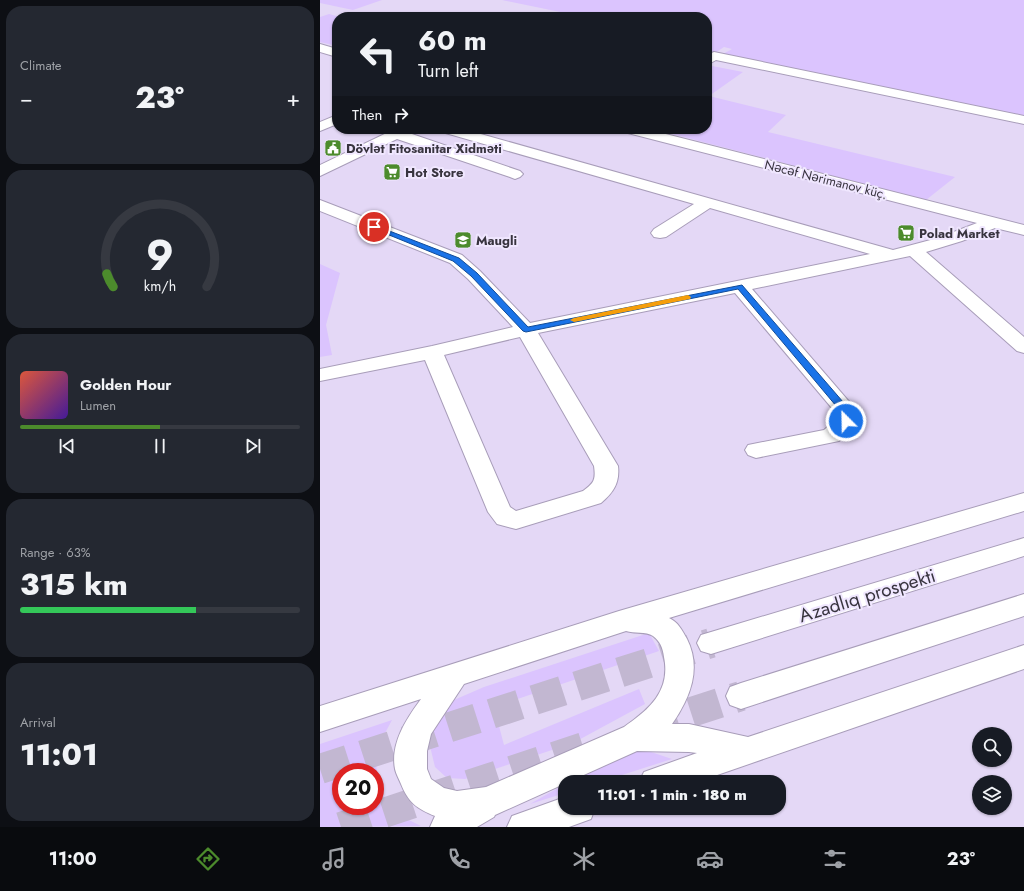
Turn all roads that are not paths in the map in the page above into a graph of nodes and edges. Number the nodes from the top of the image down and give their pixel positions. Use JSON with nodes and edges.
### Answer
{"nodes":[{"id":1,"x":320,"y":48,"type":"edge"},
{"id":2,"x":332,"y":52,"type":"edge"},
{"id":3,"x":712,"y":58,"type":"edge"},
{"id":4,"x":1024,"y":120,"type":"edge"},
{"id":5,"x":332,"y":121,"type":"edge"},
{"id":6,"x":320,"y":127,"type":"edge"},
{"id":7,"x":396,"y":134,"type":"edge"},
{"id":8,"x":410,"y":134,"type":"edge"},
{"id":9,"x":465,"y":134,"type":"edge"},
{"id":10,"x":649,"y":134,"type":"edge"},
{"id":11,"x":320,"y":171,"type":"edge"},
{"id":12,"x":515,"y":174,"type":"dead end"},
{"id":13,"x":707,"y":203,"type":"junction"},
{"id":14,"x":320,"y":205,"type":"edge"},
{"id":15,"x":993,"y":222,"type":"junction"},
{"id":16,"x":1024,"y":230,"type":"edge"},
{"id":17,"x":660,"y":233,"type":"dead end"},
{"id":18,"x":912,"y":250,"type":"junction"},
{"id":19,"x":892,"y":255,"type":"junction"},
{"id":20,"x":740,"y":287,"type":"junction"},
{"id":21,"x":526,"y":330,"type":"junction"},
{"id":22,"x":1024,"y":348,"type":"edge"},
{"id":23,"x":432,"y":352,"type":"junction"},
{"id":24,"x":320,"y":376,"type":"edge"},
{"id":25,"x":756,"y":450,"type":"dead end"},
{"id":26,"x":1024,"y":502,"type":"edge"},
{"id":27,"x":1024,"y":547,"type":"edge"},
{"id":28,"x":1024,"y":605,"type":"edge"},
{"id":29,"x":619,"y":622,"type":"junction"},
{"id":30,"x":710,"y":643,"type":"tunnel mouth"},
{"id":31,"x":1024,"y":657,"type":"edge"},
{"id":32,"x":454,"y":676,"type":"junction"},
{"id":33,"x":741,"y":696,"type":"tunnel mouth"},
{"id":34,"x":320,"y":718,"type":"edge"},
{"id":35,"x":635,"y":737,"type":"junction"},
{"id":36,"x":747,"y":750,"type":"junction"},
{"id":37,"x":675,"y":775,"type":"edge"},
{"id":38,"x":488,"y":802,"type":"junction"},
{"id":39,"x":559,"y":815,"type":"edge"},
{"id":40,"x":447,"y":827,"type":"edge"},
{"id":41,"x":524,"y":827,"type":"edge"}],
"edges":[{"from":1,"to":2,"type":"main road"},
{"from":3,"to":4,"type":"main road"},
{"from":5,"to":6,"type":"main road"},
{"from":7,"to":11,"type":"main road"},
{"from":8,"to":12,"type":"main road"},
{"from":9,"to":13,"type":"main road"},
{"from":10,"to":15,"type":"main road","name":"Nəcəf Nərimanov küç."},
{"from":13,"to":17,"type":"main road"},
{"from":13,"to":19,"type":"main road"},
{"from":14,"to":21,"type":"main road"},
{"from":15,"to":16,"type":"main road","name":"Nəcəf Nərimanov küç."},
{"from":15,"to":18,"type":"main road"},
{"from":18,"to":19,"type":"main road"},
{"from":18,"to":22,"type":"main road"},
{"from":19,"to":20,"type":"main road"},
{"from":20,"to":21,"type":"main road"},
{"from":20,"to":25,"type":"main road"},
{"from":21,"to":23,"type":"main road"},
{"from":21,"to":23,"type":"main road"},
{"from":23,"to":24,"type":"main road"},
{"from":26,"to":29,"type":"main road"},
{"from":27,"to":30,"type":"main road","name":"Azadlıq prospekti"},
{"from":28,"to":33,"type":"main road"},
{"from":29,"to":32,"type":"main road"},
{"from":29,"to":35,"type":"main road"},
{"from":31,"to":36,"type":"main road"},
{"from":32,"to":34,"type":"main road"},
{"from":32,"to":38,"type":"main road"},
{"from":35,"to":36,"type":"main road"},
{"from":35,"to":38,"type":"main road"},
{"from":36,"to":37,"type":"main road"},
{"from":38,"to":40,"type":"main road"},
{"from":39,"to":41,"type":"main road"}]}
